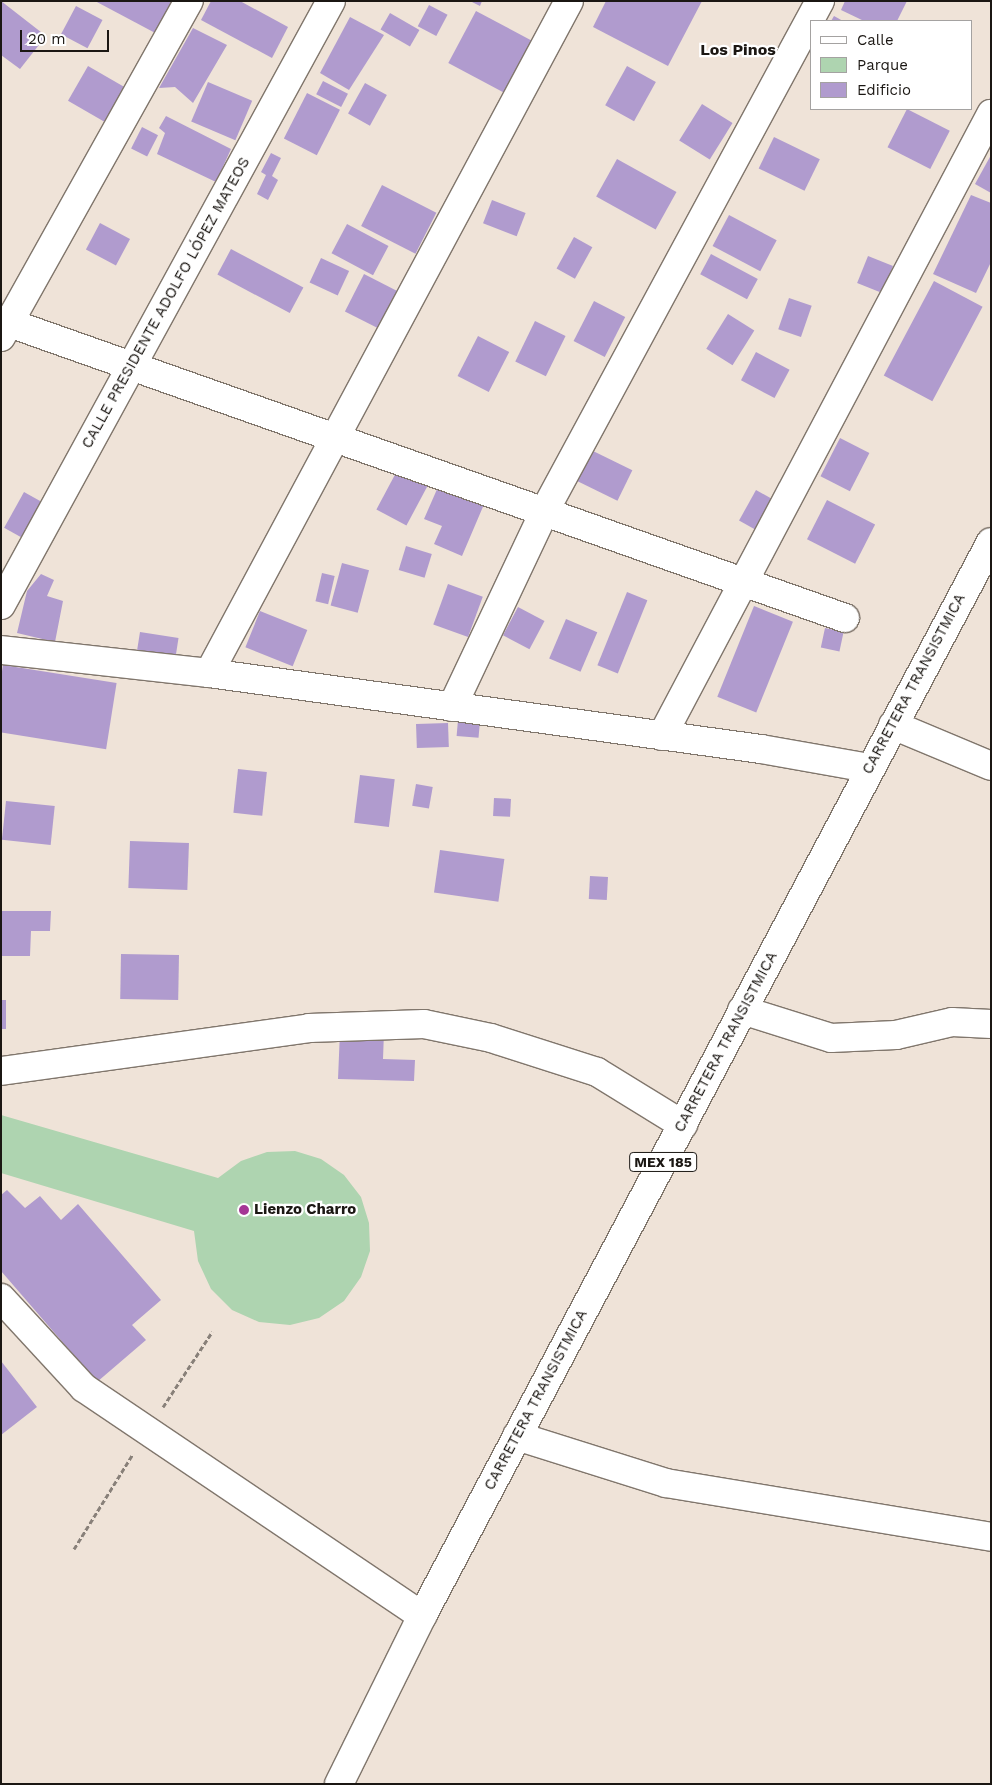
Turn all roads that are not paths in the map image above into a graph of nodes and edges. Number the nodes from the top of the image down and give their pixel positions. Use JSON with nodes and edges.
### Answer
{"nodes":[{"id":1,"x":189,"y":1,"type":"edge"},
{"id":2,"x":331,"y":1,"type":"edge"},
{"id":3,"x":570,"y":1,"type":"edge"},
{"id":4,"x":820,"y":1,"type":"edge"},
{"id":5,"x":991,"y":114,"type":"edge"},
{"id":6,"x":4,"y":326,"type":"edge"},
{"id":7,"x":132,"y":366,"type":"junction"},
{"id":8,"x":334,"y":440,"type":"junction"},
{"id":9,"x":544,"y":512,"type":"junction"},
{"id":10,"x":991,"y":542,"type":"edge"},
{"id":11,"x":743,"y":582,"type":"junction"},
{"id":12,"x":1,"y":605,"type":"edge"},
{"id":13,"x":844,"y":618,"type":"dead end"},
{"id":14,"x":1,"y":650,"type":"edge"},
{"id":15,"x":209,"y":673,"type":"junction"},
{"id":16,"x":452,"y":707,"type":"junction"},
{"id":17,"x":893,"y":725,"type":"junction"},
{"id":18,"x":662,"y":736,"type":"junction"},
{"id":19,"x":991,"y":766,"type":"edge"},
{"id":20,"x":869,"y":768,"type":"junction"},
{"id":21,"x":742,"y":1010,"type":"junction"},
{"id":22,"x":991,"y":1024,"type":"edge"},
{"id":23,"x":1,"y":1071,"type":"edge"},
{"id":24,"x":682,"y":1125,"type":"junction"},
{"id":25,"x":1,"y":1298,"type":"edge"},
{"id":26,"x":517,"y":1436,"type":"junction"},
{"id":27,"x":991,"y":1537,"type":"edge"},
{"id":28,"x":422,"y":1616,"type":"junction"},
{"id":29,"x":339,"y":1784,"type":"edge"}],
"edges":[{"from":1,"to":6,"type":"street"},
{"from":2,"to":7,"type":"street","name":"CALLE PRESIDENTE ADOLFO LÓPEZ MATEOS"},
{"from":3,"to":8,"type":"street"},
{"from":4,"to":9,"type":"street"},
{"from":5,"to":11,"type":"street"},
{"from":6,"to":7,"type":"street"},
{"from":7,"to":8,"type":"street"},
{"from":7,"to":12,"type":"street","name":"CALLE PRESIDENTE ADOLFO LÓPEZ MATEOS"},
{"from":8,"to":9,"type":"street"},
{"from":8,"to":15,"type":"street"},
{"from":9,"to":11,"type":"street"},
{"from":9,"to":16,"type":"street"},
{"from":10,"to":17,"type":"street","name":"CARRETERA TRANSISTMICA","number":"MEX 185"},
{"from":11,"to":13,"type":"street"},
{"from":11,"to":18,"type":"street"},
{"from":14,"to":15,"type":"street"},
{"from":15,"to":16,"type":"street"},
{"from":16,"to":18,"type":"street"},
{"from":17,"to":19,"type":"street"},
{"from":17,"to":20,"type":"street","name":"CARRETERA TRANSISTMICA","number":"MEX 185"},
{"from":18,"to":20,"type":"street"},
{"from":20,"to":21,"type":"street","name":"CARRETERA TRANSISTMICA","number":"MEX 185"},
{"from":21,"to":22,"type":"street"},
{"from":21,"to":24,"type":"street","name":"CARRETERA TRANSISTMICA","number":"MEX 185"},
{"from":23,"to":24,"type":"street"},
{"from":24,"to":26,"type":"street","name":"CARRETERA TRANSISTMICA","number":"MEX 185"},
{"from":25,"to":28,"type":"street"},
{"from":26,"to":27,"type":"street"},
{"from":26,"to":28,"type":"street","name":"CARRETERA TRANSISTMICA","number":"MEX 185"},
{"from":28,"to":29,"type":"street","name":"CARRETERA TRANSISTMICA","number":"MEX 185"}]}
